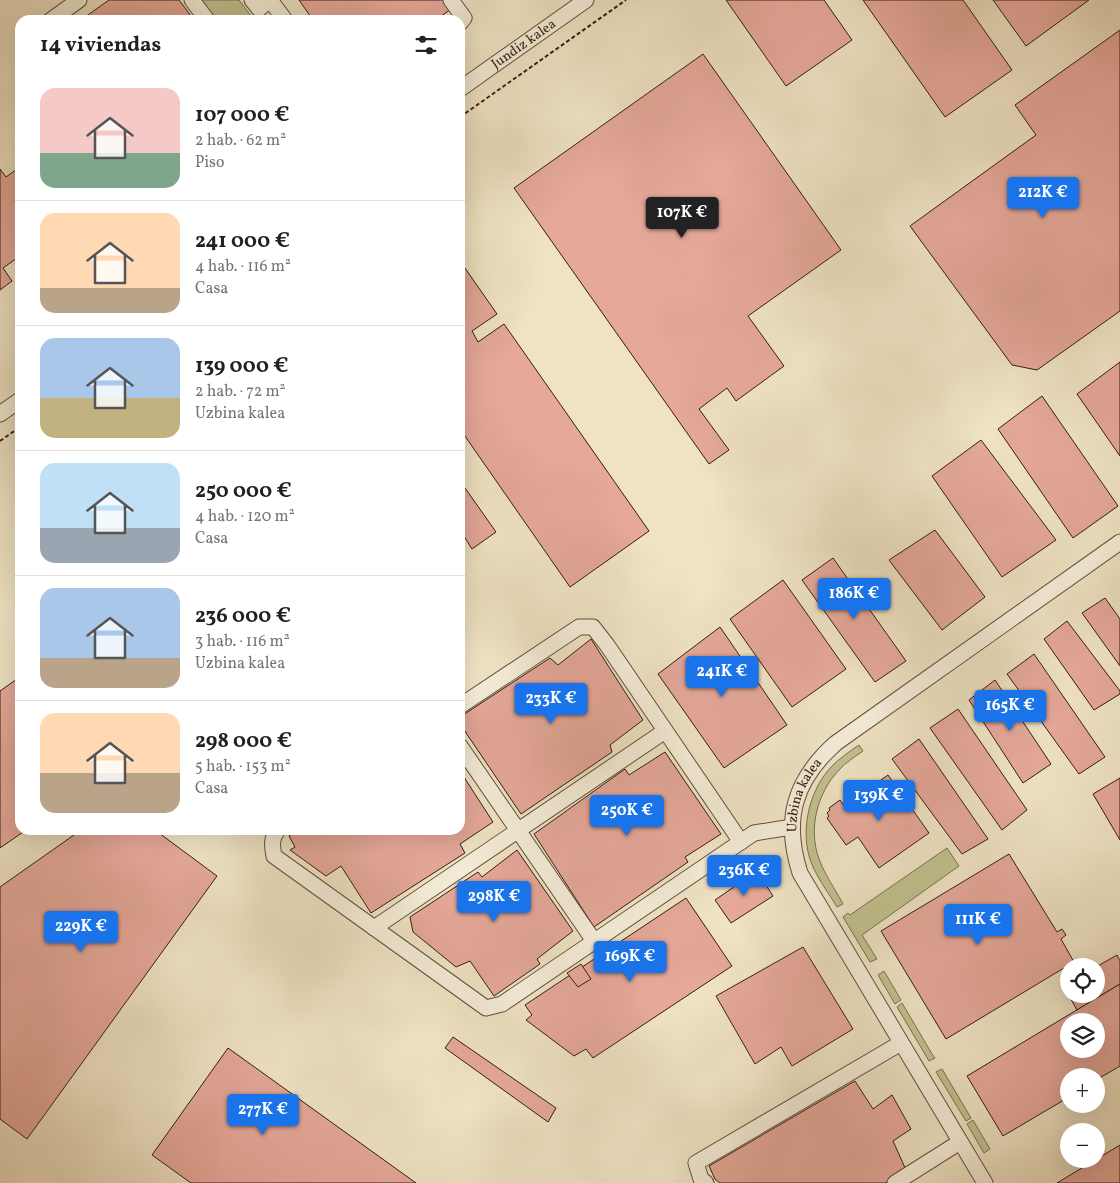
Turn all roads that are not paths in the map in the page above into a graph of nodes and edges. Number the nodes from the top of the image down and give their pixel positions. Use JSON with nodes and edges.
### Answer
{"nodes":[{"id":1,"x":79,"y":0,"type":"edge"},
{"id":2,"x":192,"y":0,"type":"edge"},
{"id":3,"x":252,"y":0,"type":"edge"},
{"id":4,"x":269,"y":0,"type":"edge"},
{"id":5,"x":451,"y":0,"type":"edge"},
{"id":6,"x":585,"y":0,"type":"edge"},
{"id":7,"x":58,"y":15,"type":"edge"},
{"id":8,"x":203,"y":15,"type":"edge"},
{"id":9,"x":281,"y":15,"type":"edge"},
{"id":10,"x":462,"y":15,"type":"edge"},
{"id":11,"x":465,"y":86,"type":"edge"},
{"id":12,"x":15,"y":404,"type":"edge"},
{"id":13,"x":0,"y":414,"type":"edge"},
{"id":14,"x":1120,"y":542,"type":"edge"},
{"id":15,"x":465,"y":703,"type":"edge"},
{"id":16,"x":665,"y":730,"type":"junction"},
{"id":17,"x":465,"y":753,"type":"edge"},
{"id":18,"x":792,"y":827,"type":"junction"},
{"id":19,"x":518,"y":831,"type":"junction"},
{"id":20,"x":275,"y":835,"type":"edge"},
{"id":21,"x":741,"y":842,"type":"junction"},
{"id":22,"x":374,"y":928,"type":"junction"},
{"id":23,"x":594,"y":941,"type":"junction"},
{"id":24,"x":901,"y":1043,"type":"junction"},
{"id":25,"x":960,"y":1142,"type":"junction"},
{"id":26,"x":706,"y":1183,"type":"edge"},
{"id":27,"x":895,"y":1183,"type":"edge"},
{"id":28,"x":984,"y":1183,"type":"edge"}],
"edges":[{"from":1,"to":7,"type":"street"},
{"from":2,"to":8,"type":"street"},
{"from":3,"to":4,"type":"street"},
{"from":4,"to":9,"type":"street"},
{"from":5,"to":10,"type":"street"},
{"from":6,"to":11,"type":"street","name":"Jundiz kalea"},
{"from":12,"to":13,"type":"street"},
{"from":14,"to":18,"type":"street","name":"Uzbina kalea"},
{"from":15,"to":16,"type":"street"},
{"from":16,"to":19,"type":"street"},
{"from":16,"to":21,"type":"street"},
{"from":17,"to":19,"type":"street"},
{"from":18,"to":21,"type":"street"},
{"from":18,"to":24,"type":"street","name":"Uzbina kalea"},
{"from":19,"to":22,"type":"street"},
{"from":19,"to":23,"type":"street"},
{"from":20,"to":22,"type":"street"},
{"from":21,"to":23,"type":"street"},
{"from":22,"to":23,"type":"street"},
{"from":24,"to":25,"type":"street","name":"Uzbina kalea"},
{"from":24,"to":26,"type":"street"},
{"from":25,"to":27,"type":"street"},
{"from":25,"to":28,"type":"street","name":"Uzbina kalea"}]}
